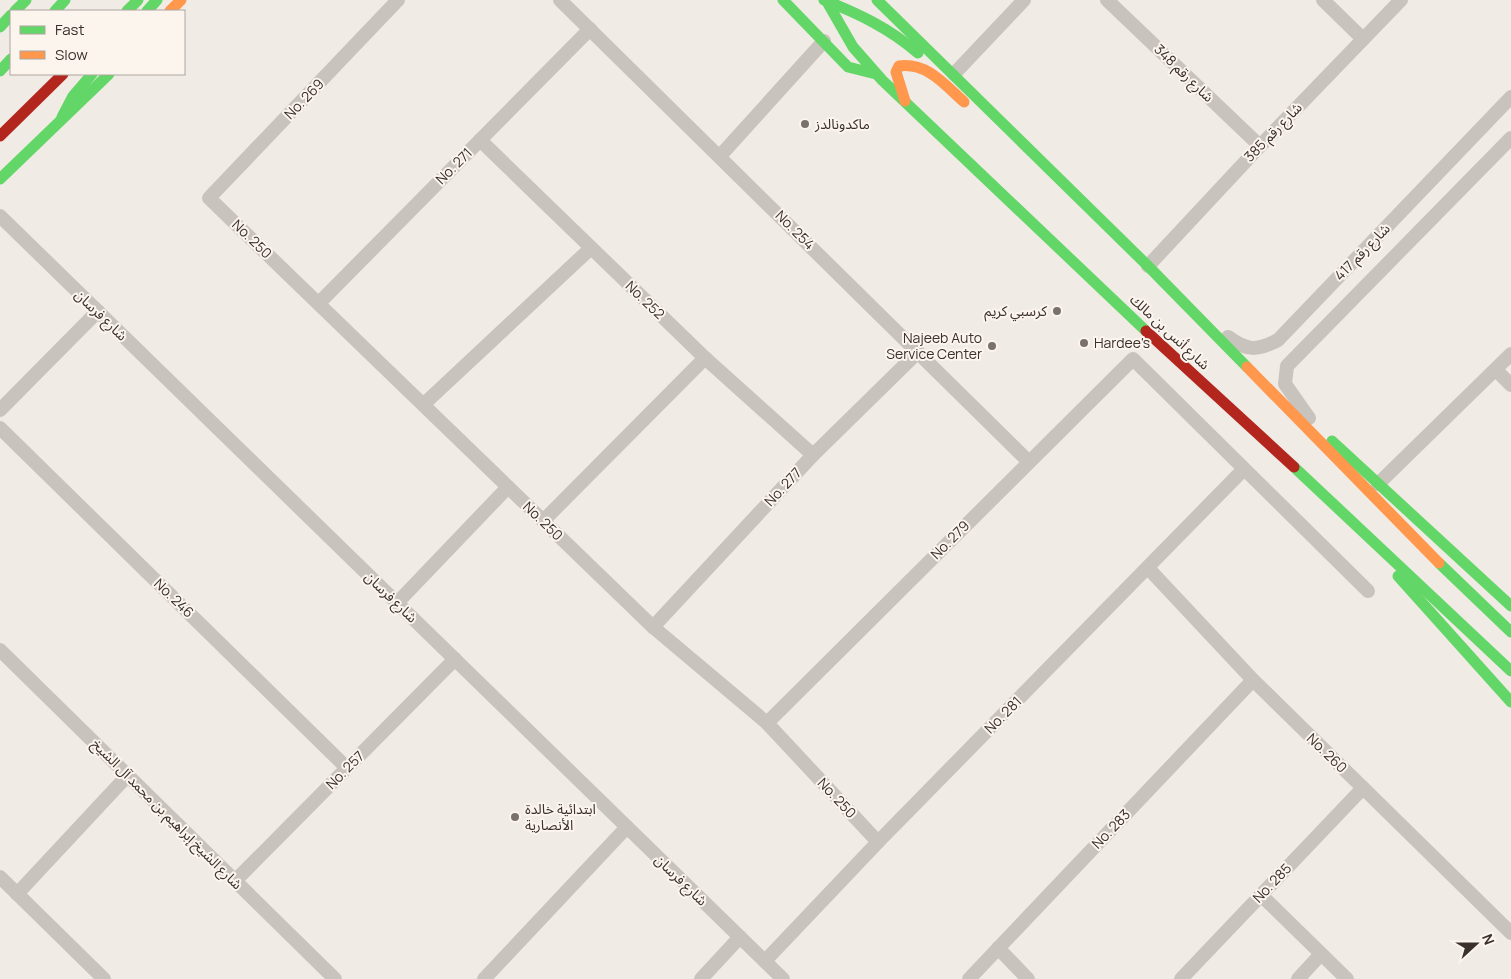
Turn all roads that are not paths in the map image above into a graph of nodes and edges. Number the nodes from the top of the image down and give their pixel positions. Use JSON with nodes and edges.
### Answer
{"nodes":[{"id":1,"x":26,"y":0,"type":"edge"},
{"id":2,"x":65,"y":0,"type":"edge"},
{"id":3,"x":138,"y":0,"type":"edge"},
{"id":4,"x":157,"y":0,"type":"edge"},
{"id":5,"x":181,"y":0,"type":"edge"},
{"id":6,"x":398,"y":0,"type":"edge"},
{"id":7,"x":560,"y":0,"type":"edge"},
{"id":8,"x":783,"y":0,"type":"edge"},
{"id":9,"x":825,"y":0,"type":"edge"},
{"id":10,"x":878,"y":0,"type":"edge"},
{"id":11,"x":1024,"y":0,"type":"edge"},
{"id":12,"x":1107,"y":0,"type":"edge"},
{"id":13,"x":1324,"y":0,"type":"edge"},
{"id":14,"x":1401,"y":0,"type":"edge"},
{"id":15,"x":16,"y":10,"type":"edge"},
{"id":16,"x":56,"y":10,"type":"edge"},
{"id":17,"x":128,"y":10,"type":"edge"},
{"id":18,"x":148,"y":10,"type":"edge"},
{"id":19,"x":171,"y":10,"type":"edge"},
{"id":20,"x":10,"y":16,"type":"edge"},
{"id":21,"x":0,"y":27,"type":"edge"},
{"id":22,"x":590,"y":29,"type":"junction"},
{"id":23,"x":1363,"y":39,"type":"junction"},
{"id":24,"x":824,"y":41,"type":"junction"},
{"id":25,"x":10,"y":60,"type":"edge"},
{"id":26,"x":0,"y":71,"type":"edge"},
{"id":27,"x":876,"y":74,"type":"junction"},
{"id":28,"x":954,"y":74,"type":"junction"},
{"id":29,"x":62,"y":75,"type":"edge"},
{"id":30,"x":91,"y":75,"type":"edge"},
{"id":31,"x":108,"y":75,"type":"edge"},
{"id":32,"x":1511,"y":98,"type":"edge"},
{"id":33,"x":905,"y":102,"type":"junction"},
{"id":34,"x":62,"y":117,"type":"junction"},
{"id":35,"x":1009,"y":129,"type":"junction"},
{"id":36,"x":0,"y":136,"type":"edge"},
{"id":37,"x":1511,"y":138,"type":"edge"},
{"id":38,"x":480,"y":140,"type":"junction"},
{"id":39,"x":1260,"y":146,"type":"junction"},
{"id":40,"x":720,"y":156,"type":"junction"},
{"id":41,"x":0,"y":179,"type":"edge"},
{"id":42,"x":1065,"y":184,"type":"junction"},
{"id":43,"x":209,"y":198,"type":"joint"},
{"id":44,"x":0,"y":216,"type":"edge"},
{"id":45,"x":590,"y":248,"type":"junction"},
{"id":46,"x":1148,"y":266,"type":"junction"},
{"id":47,"x":319,"y":303,"type":"junction"},
{"id":48,"x":98,"y":311,"type":"junction"},
{"id":49,"x":1196,"y":316,"type":"junction"},
{"id":50,"x":918,"y":352,"type":"junction"},
{"id":51,"x":1511,"y":354,"type":"edge"},
{"id":52,"x":705,"y":358,"type":"junction"},
{"id":53,"x":1496,"y":370,"type":"junction"},
{"id":54,"x":1511,"y":385,"type":"edge"},
{"id":55,"x":424,"y":404,"type":"junction"},
{"id":56,"x":1282,"y":404,"type":"junction"},
{"id":57,"x":0,"y":410,"type":"edge"},
{"id":58,"x":1313,"y":422,"type":"junction"},
{"id":59,"x":0,"y":428,"type":"edge"},
{"id":60,"x":813,"y":455,"type":"junction"},
{"id":61,"x":1029,"y":462,"type":"junction"},
{"id":62,"x":1243,"y":470,"type":"junction"},
{"id":63,"x":1378,"y":484,"type":"junction"},
{"id":64,"x":508,"y":487,"type":"junction"},
{"id":65,"x":1328,"y":499,"type":"junction"},
{"id":66,"x":543,"y":521,"type":"junction"},
{"id":67,"x":1148,"y":568,"type":"junction"},
{"id":68,"x":1368,"y":591,"type":"dead end"},
{"id":69,"x":397,"y":603,"type":"junction"},
{"id":70,"x":1511,"y":606,"type":"edge"},
{"id":71,"x":653,"y":627,"type":"junction"},
{"id":72,"x":1511,"y":632,"type":"edge"},
{"id":73,"x":0,"y":650,"type":"edge"},
{"id":74,"x":455,"y":659,"type":"junction"},
{"id":75,"x":1511,"y":671,"type":"edge"},
{"id":76,"x":1253,"y":680,"type":"junction"},
{"id":77,"x":1511,"y":702,"type":"edge"},
{"id":78,"x":767,"y":723,"type":"junction"},
{"id":79,"x":347,"y":768,"type":"junction"},
{"id":80,"x":128,"y":775,"type":"junction"},
{"id":81,"x":1363,"y":788,"type":"junction"},
{"id":82,"x":627,"y":827,"type":"junction"},
{"id":83,"x":878,"y":842,"type":"junction"},
{"id":84,"x":0,"y":877,"type":"edge"},
{"id":85,"x":235,"y":881,"type":"junction"},
{"id":86,"x":17,"y":894,"type":"junction"},
{"id":87,"x":1261,"y":895,"type":"junction"},
{"id":88,"x":1511,"y":933,"type":"edge"},
{"id":89,"x":740,"y":937,"type":"junction"},
{"id":90,"x":998,"y":948,"type":"junction"},
{"id":91,"x":1322,"y":954,"type":"junction"},
{"id":92,"x":765,"y":961,"type":"junction"},
{"id":93,"x":103,"y":979,"type":"edge"},
{"id":94,"x":335,"y":979,"type":"edge"},
{"id":95,"x":484,"y":979,"type":"edge"},
{"id":96,"x":701,"y":979,"type":"edge"},
{"id":97,"x":783,"y":979,"type":"edge"},
{"id":98,"x":969,"y":979,"type":"edge"},
{"id":99,"x":1028,"y":979,"type":"edge"},
{"id":100,"x":1181,"y":979,"type":"edge"},
{"id":101,"x":1298,"y":979,"type":"edge"},
{"id":102,"x":1346,"y":979,"type":"edge"}],
"edges":[{"from":1,"to":15,"type":"main road"},
{"from":2,"to":16,"type":"main road"},
{"from":3,"to":17,"type":"main road"},
{"from":4,"to":18,"type":"main road"},
{"from":5,"to":19,"type":"main road"},
{"from":6,"to":43,"type":"street","name":"No. 269"},
{"from":7,"to":22,"type":"street","name":"No. 254"},
{"from":8,"to":24,"type":"main road"},
{"from":9,"to":27,"type":"main road","name":"شارع أنس بن مالك"},
{"from":9,"to":35,"type":"main road"},
{"from":10,"to":28,"type":"main road","name":"شارع أنس بن مالك"},
{"from":11,"to":28,"type":"street"},
{"from":12,"to":39,"type":"street","name":"شارع رقم 348"},
{"from":13,"to":23,"type":"street"},
{"from":14,"to":23,"type":"street","name":"شارع رقم 385"},
{"from":20,"to":21,"type":"main road"},
{"from":22,"to":38,"type":"street","name":"No. 271"},
{"from":22,"to":40,"type":"street","name":"No. 254"},
{"from":23,"to":39,"type":"street","name":"شارع رقم 385"},
{"from":24,"to":27,"type":"main road"},
{"from":24,"to":40,"type":"street"},
{"from":25,"to":26,"type":"main road"},
{"from":27,"to":33,"type":"main road","name":"شارع أنس بن مالك"},
{"from":28,"to":35,"type":"main road","name":"شارع أنس بن مالك"},
{"from":29,"to":36,"type":"main road"},
{"from":30,"to":34,"type":"main road"},
{"from":31,"to":34,"type":"main road"},
{"from":32,"to":49,"type":"street","name":"شارع رقم 417"},
{"from":33,"to":42,"type":"main road"},
{"from":33,"to":65,"type":"main road","name":"شارع أنس بن مالك"},
{"from":34,"to":41,"type":"main road"},
{"from":35,"to":42,"type":"main road","name":"شارع أنس بن مالك"},
{"from":37,"to":58,"type":"street","name":"شارع رقم 417"},
{"from":38,"to":45,"type":"street","name":"No. 252"},
{"from":38,"to":47,"type":"street","name":"No. 271"},
{"from":39,"to":46,"type":"street","name":"شارع رقم 385"},
{"from":40,"to":50,"type":"street","name":"No. 254"},
{"from":42,"to":46,"type":"main road","name":"شارع أنس بن مالك"},
{"from":43,"to":47,"type":"street","name":"No. 250"},
{"from":44,"to":48,"type":"street","name":"شارع فرسان"},
{"from":45,"to":52,"type":"street","name":"No. 252"},
{"from":45,"to":55,"type":"street"},
{"from":46,"to":49,"type":"main road","name":"شارع أنس بن مالك"},
{"from":47,"to":55,"type":"street","name":"No. 250"},
{"from":48,"to":57,"type":"street"},
{"from":48,"to":69,"type":"street","name":"شارع فرسان"},
{"from":49,"to":56,"type":"main road","name":"شارع أنس بن مالك"},
{"from":50,"to":60,"type":"street","name":"No. 277"},
{"from":50,"to":61,"type":"street","name":"No. 254"},
{"from":51,"to":53,"type":"street"},
{"from":52,"to":60,"type":"street","name":"No. 252"},
{"from":52,"to":66,"type":"street"},
{"from":53,"to":54,"type":"street"},
{"from":53,"to":63,"type":"street"},
{"from":55,"to":64,"type":"street","name":"No. 250"},
{"from":56,"to":58,"type":"main road"},
{"from":56,"to":72,"type":"main road","name":"شارع أنس بن مالك"},
{"from":58,"to":63,"type":"main road"},
{"from":59,"to":79,"type":"street","name":"No. 246"},
{"from":60,"to":71,"type":"street","name":"No. 277"},
{"from":61,"to":62,"type":"street","name":"No. 279"},
{"from":61,"to":78,"type":"street","name":"No. 279"},
{"from":62,"to":67,"type":"street","name":"No. 281"},
{"from":62,"to":68,"type":"street"},
{"from":63,"to":70,"type":"main road"},
{"from":64,"to":66,"type":"street","name":"No. 250"},
{"from":64,"to":69,"type":"street"},
{"from":65,"to":75,"type":"main road","name":"شارع أنس بن مالك"},
{"from":65,"to":77,"type":"main road"},
{"from":66,"to":71,"type":"street","name":"No. 250"},
{"from":67,"to":76,"type":"street","name":"No. 260"},
{"from":67,"to":83,"type":"street","name":"No. 281"},
{"from":69,"to":74,"type":"street","name":"شارع فرسان"},
{"from":71,"to":78,"type":"street","name":"No. 250"},
{"from":73,"to":80,"type":"street","name":"شارع الشيخ إبراهيم بن محمد آل الشيخ"},
{"from":74,"to":79,"type":"street","name":"No. 257"},
{"from":74,"to":82,"type":"street","name":"شارع فرسان"},
{"from":76,"to":81,"type":"street","name":"No. 260"},
{"from":76,"to":90,"type":"street","name":"No. 283"},
{"from":78,"to":83,"type":"street","name":"No. 250"},
{"from":79,"to":85,"type":"street","name":"No. 257"},
{"from":80,"to":85,"type":"street","name":"شارع الشيخ إبراهيم بن محمد آل الشيخ"},
{"from":80,"to":86,"type":"street"},
{"from":81,"to":87,"type":"street","name":"No. 285"},
{"from":81,"to":88,"type":"street","name":"No. 260"},
{"from":82,"to":89,"type":"street","name":"شارع فرسان"},
{"from":82,"to":95,"type":"street"},
{"from":83,"to":92,"type":"street","name":"No. 281"},
{"from":84,"to":86,"type":"street"},
{"from":85,"to":94,"type":"street","name":"شارع الشيخ إبراهيم بن محمد آل الشيخ"},
{"from":86,"to":93,"type":"street"},
{"from":87,"to":91,"type":"street"},
{"from":87,"to":100,"type":"street","name":"No. 285"},
{"from":89,"to":92,"type":"street","name":"شارع فرسان"},
{"from":89,"to":96,"type":"street"},
{"from":90,"to":98,"type":"street","name":"No. 283"},
{"from":90,"to":99,"type":"street"},
{"from":91,"to":101,"type":"street"},
{"from":91,"to":102,"type":"street"},
{"from":92,"to":97,"type":"street","name":"شارع فرسان"}]}
